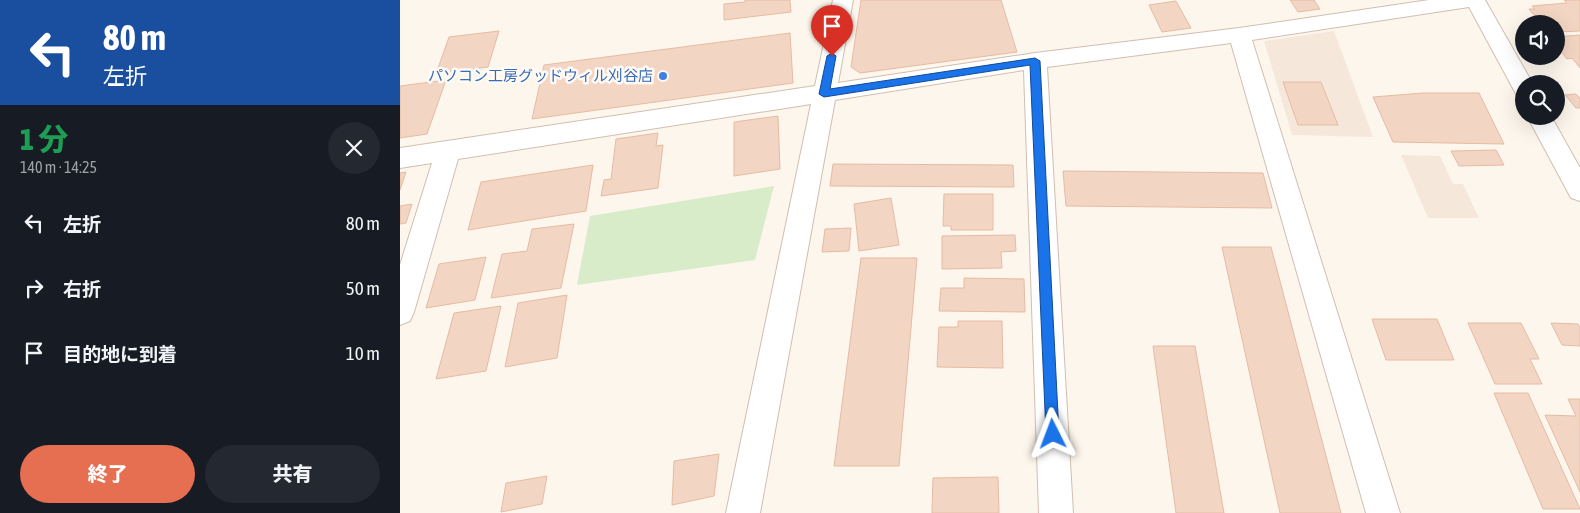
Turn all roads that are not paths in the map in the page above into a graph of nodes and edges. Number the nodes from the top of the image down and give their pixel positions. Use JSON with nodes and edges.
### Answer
{"nodes":[{"id":1,"x":843,"y":0,"type":"edge"},
{"id":2,"x":1474,"y":0,"type":"edge"},
{"id":3,"x":1240,"y":35,"type":"junction"},
{"id":4,"x":1035,"y":61,"type":"junction"},
{"id":5,"x":1517,"y":75,"type":"edge"},
{"id":6,"x":824,"y":94,"type":"junction"},
{"id":7,"x":1544,"y":125,"type":"edge"},
{"id":8,"x":448,"y":151,"type":"junction"},
{"id":9,"x":400,"y":158,"type":"edge"},
{"id":10,"x":1580,"y":191,"type":"edge"},
{"id":11,"x":400,"y":312,"type":"edge"},
{"id":12,"x":743,"y":513,"type":"edge"},
{"id":13,"x":1056,"y":513,"type":"edge"},
{"id":14,"x":1383,"y":513,"type":"edge"}],
"edges":[{"from":1,"to":6,"type":"street"},
{"from":2,"to":3,"type":"street"},
{"from":2,"to":5,"type":"street"},
{"from":3,"to":4,"type":"street"},
{"from":3,"to":14,"type":"street"},
{"from":4,"to":6,"type":"street"},
{"from":4,"to":13,"type":"street"},
{"from":6,"to":8,"type":"street"},
{"from":6,"to":12,"type":"street"},
{"from":7,"to":10,"type":"street"},
{"from":8,"to":9,"type":"street"},
{"from":8,"to":11,"type":"street"}]}
